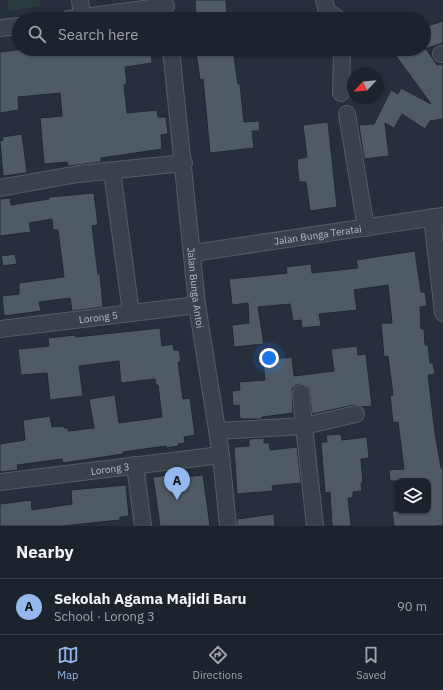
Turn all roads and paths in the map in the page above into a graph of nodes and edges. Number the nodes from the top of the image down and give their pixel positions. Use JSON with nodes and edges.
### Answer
{"nodes":[{"id":1,"x":80,"y":0,"type":"edge"},
{"id":2,"x":324,"y":0,"type":"edge"},
{"id":3,"x":166,"y":8,"type":"edge"},
{"id":4,"x":77,"y":12,"type":"edge"},
{"id":5,"x":130,"y":12,"type":"edge"},
{"id":6,"x":328,"y":12,"type":"edge"},
{"id":7,"x":12,"y":27,"type":"edge"},
{"id":8,"x":0,"y":28,"type":"edge"},
{"id":9,"x":172,"y":56,"type":"edge"},
{"id":10,"x":342,"y":56,"type":"edge"},
{"id":11,"x":341,"y":92,"type":"dead end"},
{"id":12,"x":347,"y":114,"type":"dead end"},
{"id":13,"x":184,"y":163,"type":"junction"},
{"id":14,"x":112,"y":170,"type":"junction"},
{"id":15,"x":0,"y":188,"type":"edge"},
{"id":16,"x":437,"y":217,"type":"edge"},
{"id":17,"x":366,"y":228,"type":"junction"},
{"id":18,"x":193,"y":253,"type":"junction"},
{"id":19,"x":198,"y":305,"type":"junction"},
{"id":20,"x":131,"y":313,"type":"junction"},
{"id":21,"x":443,"y":313,"type":"edge"},
{"id":22,"x":0,"y":329,"type":"edge"},
{"id":23,"x":301,"y":393,"type":"dead end"},
{"id":24,"x":356,"y":414,"type":"dead end"},
{"id":25,"x":304,"y":426,"type":"junction"},
{"id":26,"x":217,"y":431,"type":"junction"},
{"id":27,"x":221,"y":455,"type":"junction"},
{"id":28,"x":135,"y":465,"type":"junction"},
{"id":29,"x":0,"y":482,"type":"edge"},
{"id":30,"x":143,"y":526,"type":"edge"},
{"id":31,"x":228,"y":526,"type":"edge"},
{"id":32,"x":315,"y":526,"type":"edge"}],
"edges":[{"from":1,"to":4,"type":"street"},
{"from":2,"to":6,"type":"street"},
{"from":3,"to":5,"type":"street"},
{"from":7,"to":8,"type":"street"},
{"from":9,"to":13,"type":"street","name":"Jalan Bunga Antoi"},
{"from":10,"to":11,"type":"street"},
{"from":12,"to":17,"type":"street"},
{"from":13,"to":14,"type":"street"},
{"from":13,"to":18,"type":"street","name":"Jalan Bunga Antoi"},
{"from":14,"to":15,"type":"street"},
{"from":14,"to":20,"type":"street"},
{"from":16,"to":17,"type":"street","name":"Jalan Bunga Teratai"},
{"from":16,"to":21,"type":"street"},
{"from":17,"to":18,"type":"street","name":"Jalan Bunga Teratai"},
{"from":18,"to":19,"type":"street","name":"Jalan Bunga Antoi"},
{"from":19,"to":20,"type":"street","name":"Lorong 5"},
{"from":19,"to":26,"type":"street","name":"Jalan Bunga Antoi"},
{"from":20,"to":22,"type":"street","name":"Lorong 5"},
{"from":23,"to":25,"type":"street"},
{"from":24,"to":25,"type":"street"},
{"from":25,"to":26,"type":"street"},
{"from":25,"to":32,"type":"street"},
{"from":26,"to":27,"type":"street","name":"Jalan Bunga Antoi"},
{"from":27,"to":28,"type":"street","name":"Lorong 3"},
{"from":27,"to":31,"type":"street","name":"Jalan Bunga Antoi"},
{"from":28,"to":29,"type":"street","name":"Lorong 3"},
{"from":28,"to":30,"type":"street"}]}
